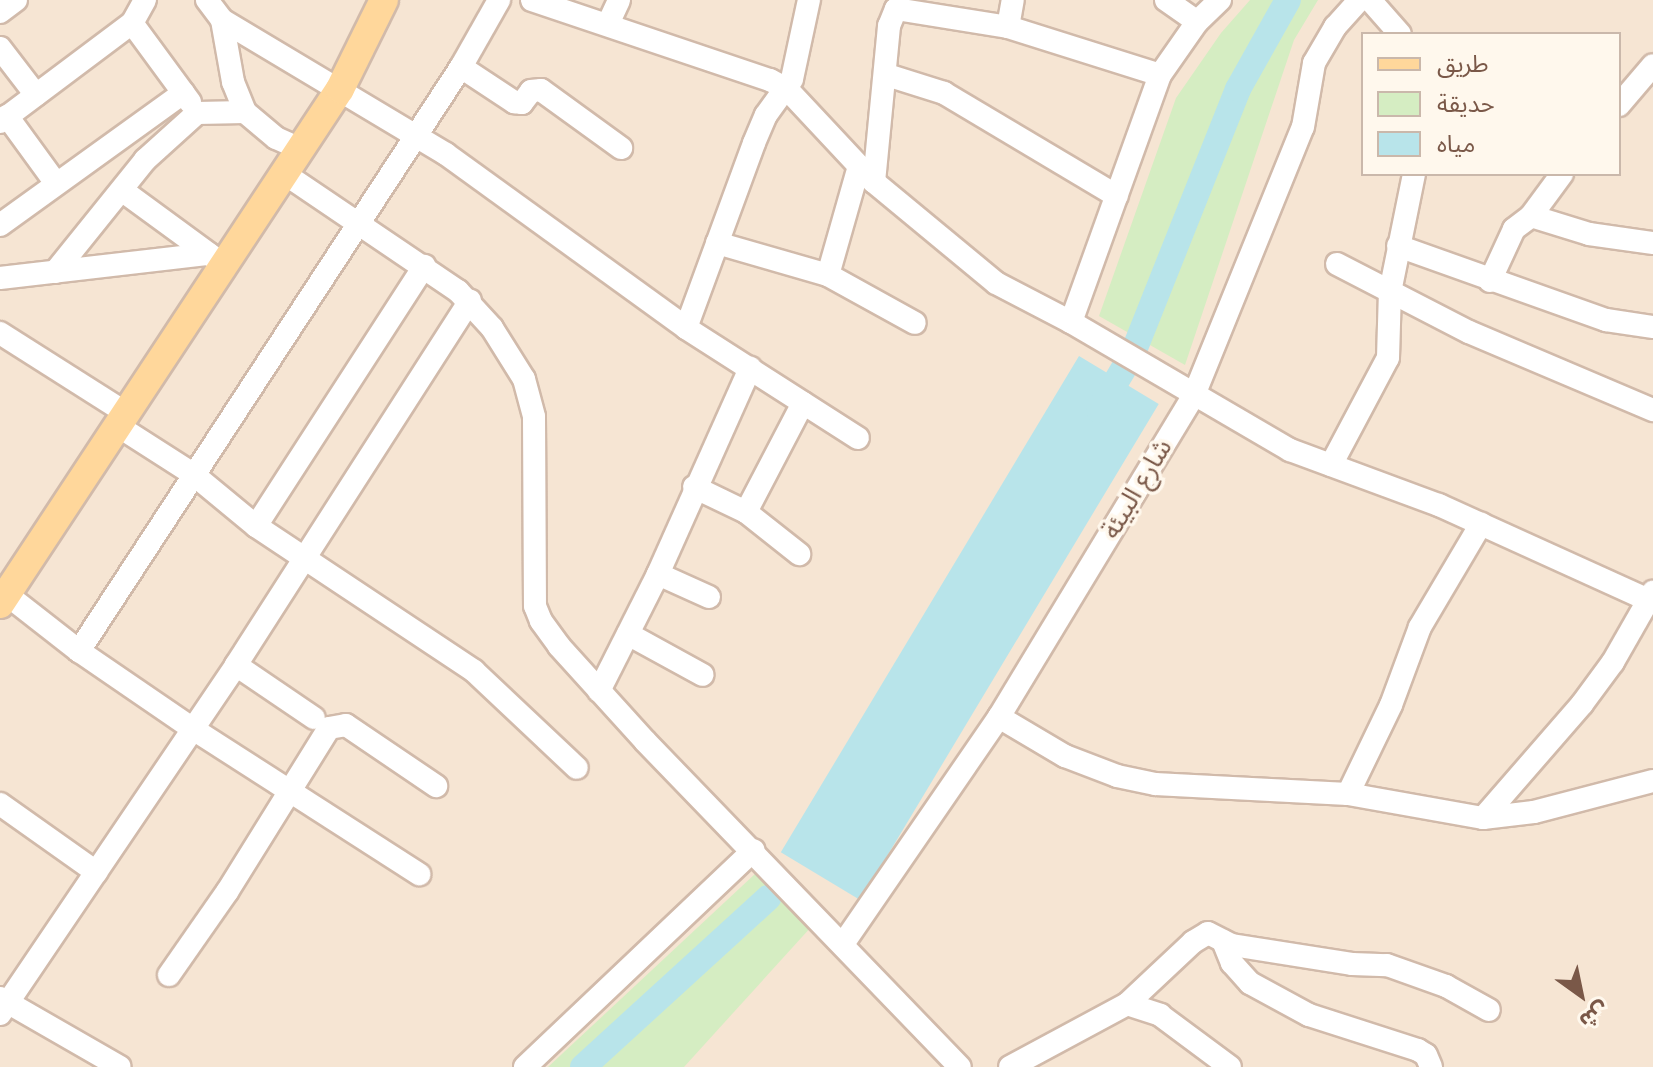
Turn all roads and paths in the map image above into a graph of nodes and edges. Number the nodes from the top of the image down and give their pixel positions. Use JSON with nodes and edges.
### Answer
{"nodes":[{"id":1,"x":207,"y":0,"type":"edge"},
{"id":2,"x":384,"y":0,"type":"edge"},
{"id":3,"x":499,"y":0,"type":"edge"},
{"id":4,"x":535,"y":0,"type":"edge"},
{"id":5,"x":619,"y":0,"type":"edge"},
{"id":6,"x":1013,"y":0,"type":"edge"},
{"id":7,"x":1166,"y":0,"type":"edge"},
{"id":8,"x":1220,"y":0,"type":"edge"},
{"id":9,"x":1359,"y":0,"type":"edge"},
{"id":10,"x":1370,"y":0,"type":"edge"},
{"id":11,"x":807,"y":1,"type":"edge"},
{"id":12,"x":140,"y":7,"type":"edge"},
{"id":13,"x":222,"y":20,"type":"junction"},
{"id":14,"x":1197,"y":22,"type":"junction"},
{"id":15,"x":608,"y":24,"type":"junction"},
{"id":16,"x":1008,"y":27,"type":"junction"},
{"id":17,"x":1398,"y":32,"type":"edge"},
{"id":18,"x":0,"y":48,"type":"edge"},
{"id":19,"x":1653,"y":65,"type":"edge"},
{"id":20,"x":461,"y":67,"type":"junction"},
{"id":21,"x":887,"y":75,"type":"junction"},
{"id":22,"x":1160,"y":75,"type":"junction"},
{"id":23,"x":340,"y":89,"type":"junction"},
{"id":24,"x":787,"y":89,"type":"junction"},
{"id":25,"x":183,"y":93,"type":"junction"},
{"id":26,"x":36,"y":95,"type":"junction"},
{"id":27,"x":1621,"y":103,"type":"edge"},
{"id":28,"x":245,"y":112,"type":"junction"},
{"id":29,"x":197,"y":113,"type":"junction"},
{"id":30,"x":3,"y":119,"type":"edge"},
{"id":31,"x":416,"y":136,"type":"junction"},
{"id":32,"x":621,"y":148,"type":"dead end"},
{"id":33,"x":301,"y":149,"type":"junction"},
{"id":34,"x":285,"y":174,"type":"junction"},
{"id":35,"x":866,"y":174,"type":"junction"},
{"id":36,"x":1414,"y":176,"type":"edge"},
{"id":37,"x":1561,"y":176,"type":"edge"},
{"id":38,"x":55,"y":182,"type":"junction"},
{"id":39,"x":123,"y":191,"type":"junction"},
{"id":40,"x":1117,"y":196,"type":"junction"},
{"id":41,"x":1531,"y":216,"type":"junction"},
{"id":42,"x":2,"y":220,"type":"edge"},
{"id":43,"x":357,"y":222,"type":"junction"},
{"id":44,"x":717,"y":243,"type":"junction"},
{"id":45,"x":1653,"y":243,"type":"edge"},
{"id":46,"x":1398,"y":246,"type":"junction"},
{"id":47,"x":217,"y":260,"type":"junction"},
{"id":48,"x":1337,"y":264,"type":"dead end"},
{"id":49,"x":424,"y":266,"type":"junction"},
{"id":50,"x":55,"y":272,"type":"junction"},
{"id":51,"x":828,"y":275,"type":"junction"},
{"id":52,"x":0,"y":278,"type":"edge"},
{"id":53,"x":1490,"y":281,"type":"junction"},
{"id":54,"x":1390,"y":292,"type":"junction"},
{"id":55,"x":470,"y":301,"type":"junction"},
{"id":56,"x":1071,"y":322,"type":"junction"},
{"id":57,"x":915,"y":323,"type":"dead end"},
{"id":58,"x":1653,"y":327,"type":"edge"},
{"id":59,"x":686,"y":328,"type":"junction"},
{"id":60,"x":0,"y":333,"type":"edge"},
{"id":61,"x":750,"y":368,"type":"junction"},
{"id":62,"x":1194,"y":395,"type":"junction"},
{"id":63,"x":803,"y":403,"type":"junction"},
{"id":64,"x":1653,"y":410,"type":"edge"},
{"id":65,"x":122,"y":420,"type":"junction"},
{"id":66,"x":858,"y":438,"type":"dead end"},
{"id":67,"x":1331,"y":465,"type":"junction"},
{"id":68,"x":193,"y":474,"type":"junction"},
{"id":69,"x":694,"y":487,"type":"junction"},
{"id":70,"x":746,"y":512,"type":"junction"},
{"id":71,"x":1481,"y":524,"type":"junction"},
{"id":72,"x":256,"y":526,"type":"junction"},
{"id":73,"x":799,"y":554,"type":"dead end"},
{"id":74,"x":306,"y":558,"type":"junction"},
{"id":75,"x":658,"y":574,"type":"junction"},
{"id":76,"x":5,"y":591,"type":"edge"},
{"id":77,"x":709,"y":597,"type":"dead end"},
{"id":78,"x":1651,"y":598,"type":"edge"},
{"id":79,"x":628,"y":634,"type":"junction"},
{"id":80,"x":79,"y":651,"type":"junction"},
{"id":81,"x":236,"y":665,"type":"junction"},
{"id":82,"x":703,"y":675,"type":"dead end"},
{"id":83,"x":599,"y":691,"type":"junction"},
{"id":84,"x":999,"y":717,"type":"junction"},
{"id":85,"x":314,"y":718,"type":"dead end"},
{"id":86,"x":193,"y":729,"type":"junction"},
{"id":87,"x":577,"y":768,"type":"dead end"},
{"id":88,"x":1653,"y":781,"type":"edge"},
{"id":89,"x":436,"y":786,"type":"dead end"},
{"id":90,"x":287,"y":791,"type":"junction"},
{"id":91,"x":1348,"y":794,"type":"junction"},
{"id":92,"x":0,"y":804,"type":"edge"},
{"id":93,"x":1483,"y":818,"type":"junction"},
{"id":94,"x":754,"y":850,"type":"junction"},
{"id":95,"x":96,"y":872,"type":"junction"},
{"id":96,"x":419,"y":874,"type":"dead end"},
{"id":97,"x":1223,"y":941,"type":"junction"},
{"id":98,"x":843,"y":944,"type":"junction"},
{"id":99,"x":169,"y":975,"type":"dead end"},
{"id":100,"x":1127,"y":1004,"type":"junction"},
{"id":101,"x":3,"y":1005,"type":"edge"},
{"id":102,"x":1489,"y":1010,"type":"dead end"},
{"id":103,"x":120,"y":1067,"type":"edge"},
{"id":104,"x":525,"y":1067,"type":"edge"},
{"id":105,"x":960,"y":1067,"type":"edge"},
{"id":106,"x":1010,"y":1067,"type":"edge"},
{"id":107,"x":1230,"y":1067,"type":"edge"},
{"id":108,"x":1431,"y":1067,"type":"edge"}],
"edges":[{"from":1,"to":13,"type":"street"},
{"from":2,"to":23,"type":"main road"},
{"from":3,"to":20,"type":"street"},
{"from":4,"to":15,"type":"street"},
{"from":5,"to":15,"type":"street"},
{"from":6,"to":16,"type":"street"},
{"from":7,"to":14,"type":"street"},
{"from":8,"to":14,"type":"street"},
{"from":9,"to":62,"type":"street","name":"شارع البيئة"},
{"from":10,"to":17,"type":"street"},
{"from":11,"to":24,"type":"street"},
{"from":12,"to":25,"type":"street"},
{"from":12,"to":26,"type":"street"},
{"from":13,"to":23,"type":"street"},
{"from":13,"to":28,"type":"street"},
{"from":14,"to":22,"type":"street"},
{"from":15,"to":24,"type":"street"},
{"from":16,"to":21,"type":"street"},
{"from":16,"to":22,"type":"street"},
{"from":18,"to":26,"type":"street"},
{"from":19,"to":27,"type":"street"},
{"from":20,"to":31,"type":"street"},
{"from":20,"to":32,"type":"street"},
{"from":21,"to":35,"type":"street"},
{"from":21,"to":40,"type":"street"},
{"from":22,"to":40,"type":"street"},
{"from":23,"to":31,"type":"street"},
{"from":23,"to":33,"type":"main road"},
{"from":24,"to":35,"type":"street"},
{"from":24,"to":44,"type":"street"},
{"from":25,"to":29,"type":"street"},
{"from":25,"to":38,"type":"street"},
{"from":26,"to":30,"type":"street"},
{"from":28,"to":29,"type":"street"},
{"from":28,"to":33,"type":"street"},
{"from":29,"to":39,"type":"street"},
{"from":30,"to":38,"type":"street"},
{"from":31,"to":43,"type":"street"},
{"from":31,"to":59,"type":"street"},
{"from":33,"to":34,"type":"main road"},
{"from":34,"to":43,"type":"street"},
{"from":34,"to":47,"type":"main road"},
{"from":35,"to":51,"type":"street"},
{"from":35,"to":56,"type":"street"},
{"from":36,"to":46,"type":"street"},
{"from":37,"to":41,"type":"street"},
{"from":38,"to":42,"type":"street"},
{"from":39,"to":47,"type":"street"},
{"from":39,"to":50,"type":"street"},
{"from":40,"to":56,"type":"street"},
{"from":41,"to":45,"type":"street"},
{"from":41,"to":53,"type":"street"},
{"from":43,"to":49,"type":"street"},
{"from":43,"to":68,"type":"street"},
{"from":44,"to":51,"type":"street"},
{"from":44,"to":59,"type":"street"},
{"from":46,"to":53,"type":"street"},
{"from":46,"to":54,"type":"street"},
{"from":47,"to":50,"type":"street"},
{"from":47,"to":65,"type":"main road"},
{"from":48,"to":54,"type":"street"},
{"from":49,"to":55,"type":"street"},
{"from":49,"to":72,"type":"street"},
{"from":50,"to":52,"type":"street"},
{"from":51,"to":57,"type":"street"},
{"from":53,"to":58,"type":"street"},
{"from":54,"to":64,"type":"street"},
{"from":54,"to":67,"type":"street"},
{"from":55,"to":74,"type":"street"},
{"from":55,"to":83,"type":"street"},
{"from":56,"to":62,"type":"street"},
{"from":59,"to":61,"type":"street"},
{"from":60,"to":65,"type":"street"},
{"from":61,"to":63,"type":"street"},
{"from":61,"to":69,"type":"street"},
{"from":62,"to":67,"type":"street"},
{"from":62,"to":84,"type":"street","name":"شارع البيئة"},
{"from":63,"to":66,"type":"street"},
{"from":63,"to":70,"type":"street"},
{"from":65,"to":68,"type":"street"},
{"from":65,"to":76,"type":"main road"},
{"from":67,"to":71,"type":"street"},
{"from":68,"to":72,"type":"street"},
{"from":68,"to":80,"type":"street"},
{"from":69,"to":70,"type":"street"},
{"from":69,"to":75,"type":"street"},
{"from":70,"to":73,"type":"street"},
{"from":71,"to":78,"type":"street"},
{"from":71,"to":91,"type":"street"},
{"from":72,"to":74,"type":"street"},
{"from":74,"to":81,"type":"street"},
{"from":74,"to":87,"type":"street"},
{"from":75,"to":77,"type":"street"},
{"from":75,"to":79,"type":"street"},
{"from":76,"to":80,"type":"street"},
{"from":78,"to":93,"type":"street"},
{"from":79,"to":82,"type":"street"},
{"from":79,"to":83,"type":"street"},
{"from":80,"to":86,"type":"street"},
{"from":81,"to":85,"type":"street"},
{"from":81,"to":86,"type":"street"},
{"from":83,"to":94,"type":"street"},
{"from":84,"to":91,"type":"street"},
{"from":84,"to":98,"type":"street","name":"شارع البيئة"},
{"from":86,"to":90,"type":"street"},
{"from":86,"to":95,"type":"street"},
{"from":88,"to":93,"type":"street"},
{"from":89,"to":90,"type":"street"},
{"from":90,"to":96,"type":"street"},
{"from":90,"to":99,"type":"street"},
{"from":91,"to":93,"type":"street"},
{"from":92,"to":95,"type":"street"},
{"from":94,"to":98,"type":"street"},
{"from":94,"to":104,"type":"street"},
{"from":95,"to":101,"type":"street"},
{"from":97,"to":100,"type":"street"},
{"from":97,"to":102,"type":"street"},
{"from":97,"to":108,"type":"street"},
{"from":98,"to":105,"type":"street"},
{"from":100,"to":106,"type":"street"},
{"from":100,"to":107,"type":"street"},
{"from":101,"to":103,"type":"street"}]}
